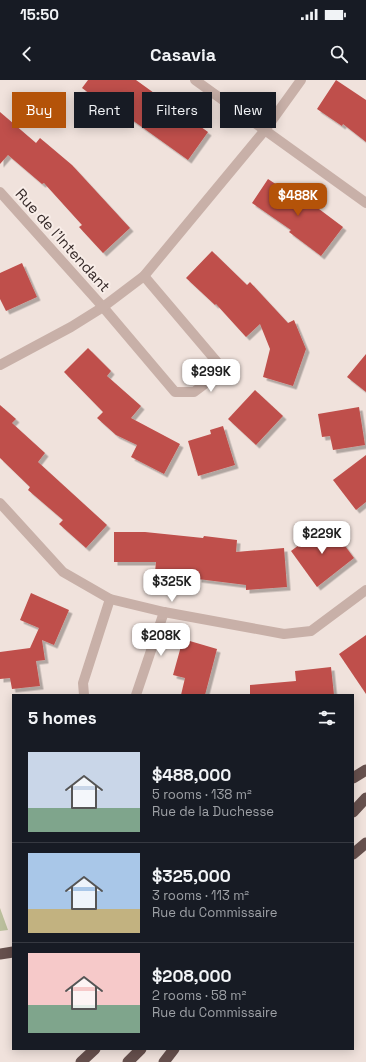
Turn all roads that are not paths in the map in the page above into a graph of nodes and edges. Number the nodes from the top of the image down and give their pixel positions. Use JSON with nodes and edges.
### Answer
{"nodes":[{"id":1,"x":195,"y":80,"type":"edge"},
{"id":2,"x":301,"y":80,"type":"edge"},
{"id":3,"x":265,"y":130,"type":"junction"},
{"id":4,"x":0,"y":192,"type":"edge"},
{"id":5,"x":366,"y":203,"type":"edge"},
{"id":6,"x":144,"y":276,"type":"junction"},
{"id":7,"x":103,"y":307,"type":"junction"},
{"id":8,"x":0,"y":365,"type":"edge"},
{"id":9,"x":0,"y":503,"type":"edge"},
{"id":10,"x":366,"y":590,"type":"edge"},
{"id":11,"x":110,"y":598,"type":"junction"},
{"id":12,"x":164,"y":612,"type":"junction"},
{"id":13,"x":84,"y":694,"type":"edge"},
{"id":14,"x":136,"y":694,"type":"edge"},
{"id":15,"x":366,"y":770,"type":"edge"},
{"id":16,"x":354,"y":777,"type":"edge"},
{"id":17,"x":366,"y":798,"type":"edge"},
{"id":18,"x":354,"y":811,"type":"edge"},
{"id":19,"x":366,"y":843,"type":"edge"},
{"id":20,"x":354,"y":853,"type":"edge"},
{"id":21,"x":12,"y":952,"type":"edge"},
{"id":22,"x":0,"y":954,"type":"edge"},
{"id":23,"x":94,"y":1050,"type":"edge"},
{"id":24,"x":140,"y":1050,"type":"edge"},
{"id":25,"x":173,"y":1050,"type":"edge"},
{"id":26,"x":81,"y":1062,"type":"edge"},
{"id":27,"x":128,"y":1062,"type":"edge"},
{"id":28,"x":164,"y":1062,"type":"edge"}],
"edges":[{"from":1,"to":3,"type":"street"},
{"from":2,"to":3,"type":"street"},
{"from":3,"to":5,"type":"street"},
{"from":3,"to":6,"type":"street"},
{"from":4,"to":7,"type":"street","name":"Rue de l'Intendant"},
{"from":6,"to":7,"type":"street"},
{"from":6,"to":7,"type":"street","name":"Rue de l'Intendant"},
{"from":7,"to":8,"type":"street"},
{"from":9,"to":11,"type":"street"},
{"from":10,"to":12,"type":"street"},
{"from":11,"to":12,"type":"street"},
{"from":11,"to":13,"type":"street"},
{"from":12,"to":14,"type":"street"},
{"from":15,"to":16,"type":"highway"},
{"from":17,"to":18,"type":"highway"},
{"from":19,"to":20,"type":"highway"},
{"from":21,"to":22,"type":"highway"},
{"from":23,"to":26,"type":"highway"},
{"from":24,"to":27,"type":"highway"},
{"from":25,"to":28,"type":"highway"}]}
